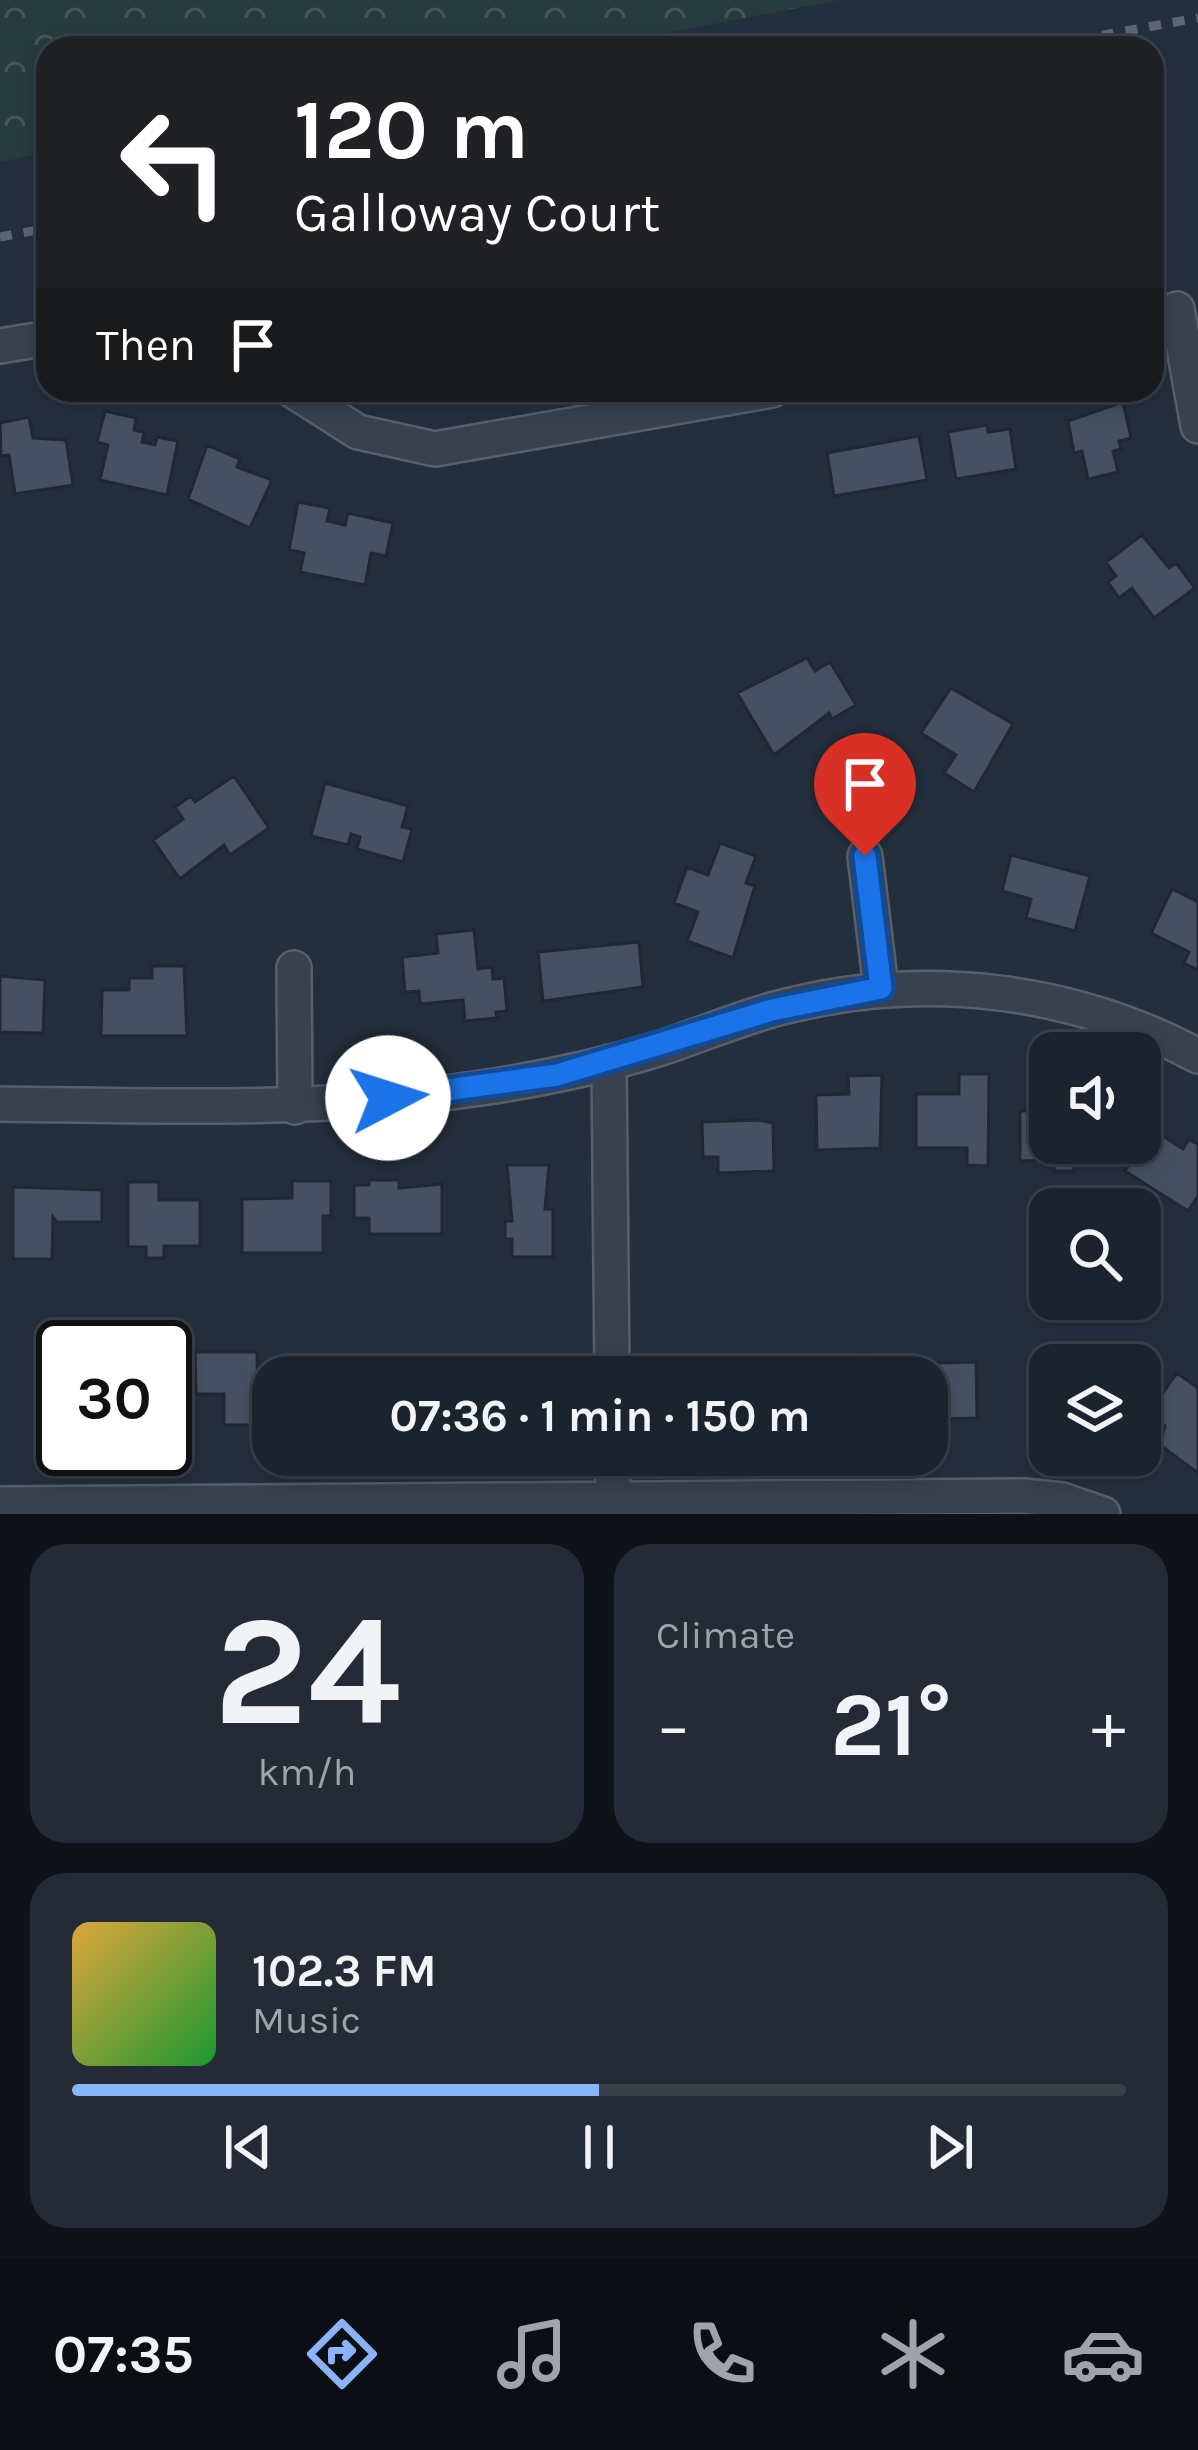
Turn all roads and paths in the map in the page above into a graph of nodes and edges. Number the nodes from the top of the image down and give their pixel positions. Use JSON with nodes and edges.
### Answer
{"nodes":[{"id":1,"x":1176,"y":310,"type":"edge"},
{"id":2,"x":36,"y":340,"type":"edge"},
{"id":3,"x":0,"y":346,"type":"edge"},
{"id":4,"x":311,"y":402,"type":"edge"},
{"id":5,"x":703,"y":402,"type":"edge"},
{"id":6,"x":1198,"y":426,"type":"edge"},
{"id":7,"x":865,"y":856,"type":"dead end"},
{"id":8,"x":294,"y":968,"type":"dead end"},
{"id":9,"x":881,"y":988,"type":"junction"},
{"id":10,"x":1198,"y":1056,"type":"edge"},
{"id":11,"x":609,"y":1063,"type":"junction"},
{"id":12,"x":0,"y":1104,"type":"edge"},
{"id":13,"x":295,"y":1107,"type":"junction"},
{"id":14,"x":612,"y":1356,"type":"edge"},
{"id":15,"x":612,"y":1476,"type":"edge"},
{"id":16,"x":613,"y":1499,"type":"junction"},
{"id":17,"x":0,"y":1504,"type":"edge"},
{"id":18,"x":1103,"y":1514,"type":"edge"}],
"edges":[{"from":1,"to":6,"type":"street"},
{"from":2,"to":3,"type":"street"},
{"from":4,"to":5,"type":"street"},
{"from":7,"to":9,"type":"street"},
{"from":8,"to":13,"type":"street"},
{"from":9,"to":10,"type":"street"},
{"from":9,"to":11,"type":"street"},
{"from":11,"to":13,"type":"street"},
{"from":11,"to":14,"type":"street"},
{"from":12,"to":13,"type":"street"},
{"from":15,"to":16,"type":"street"},
{"from":16,"to":17,"type":"street"},
{"from":16,"to":18,"type":"street"}]}
